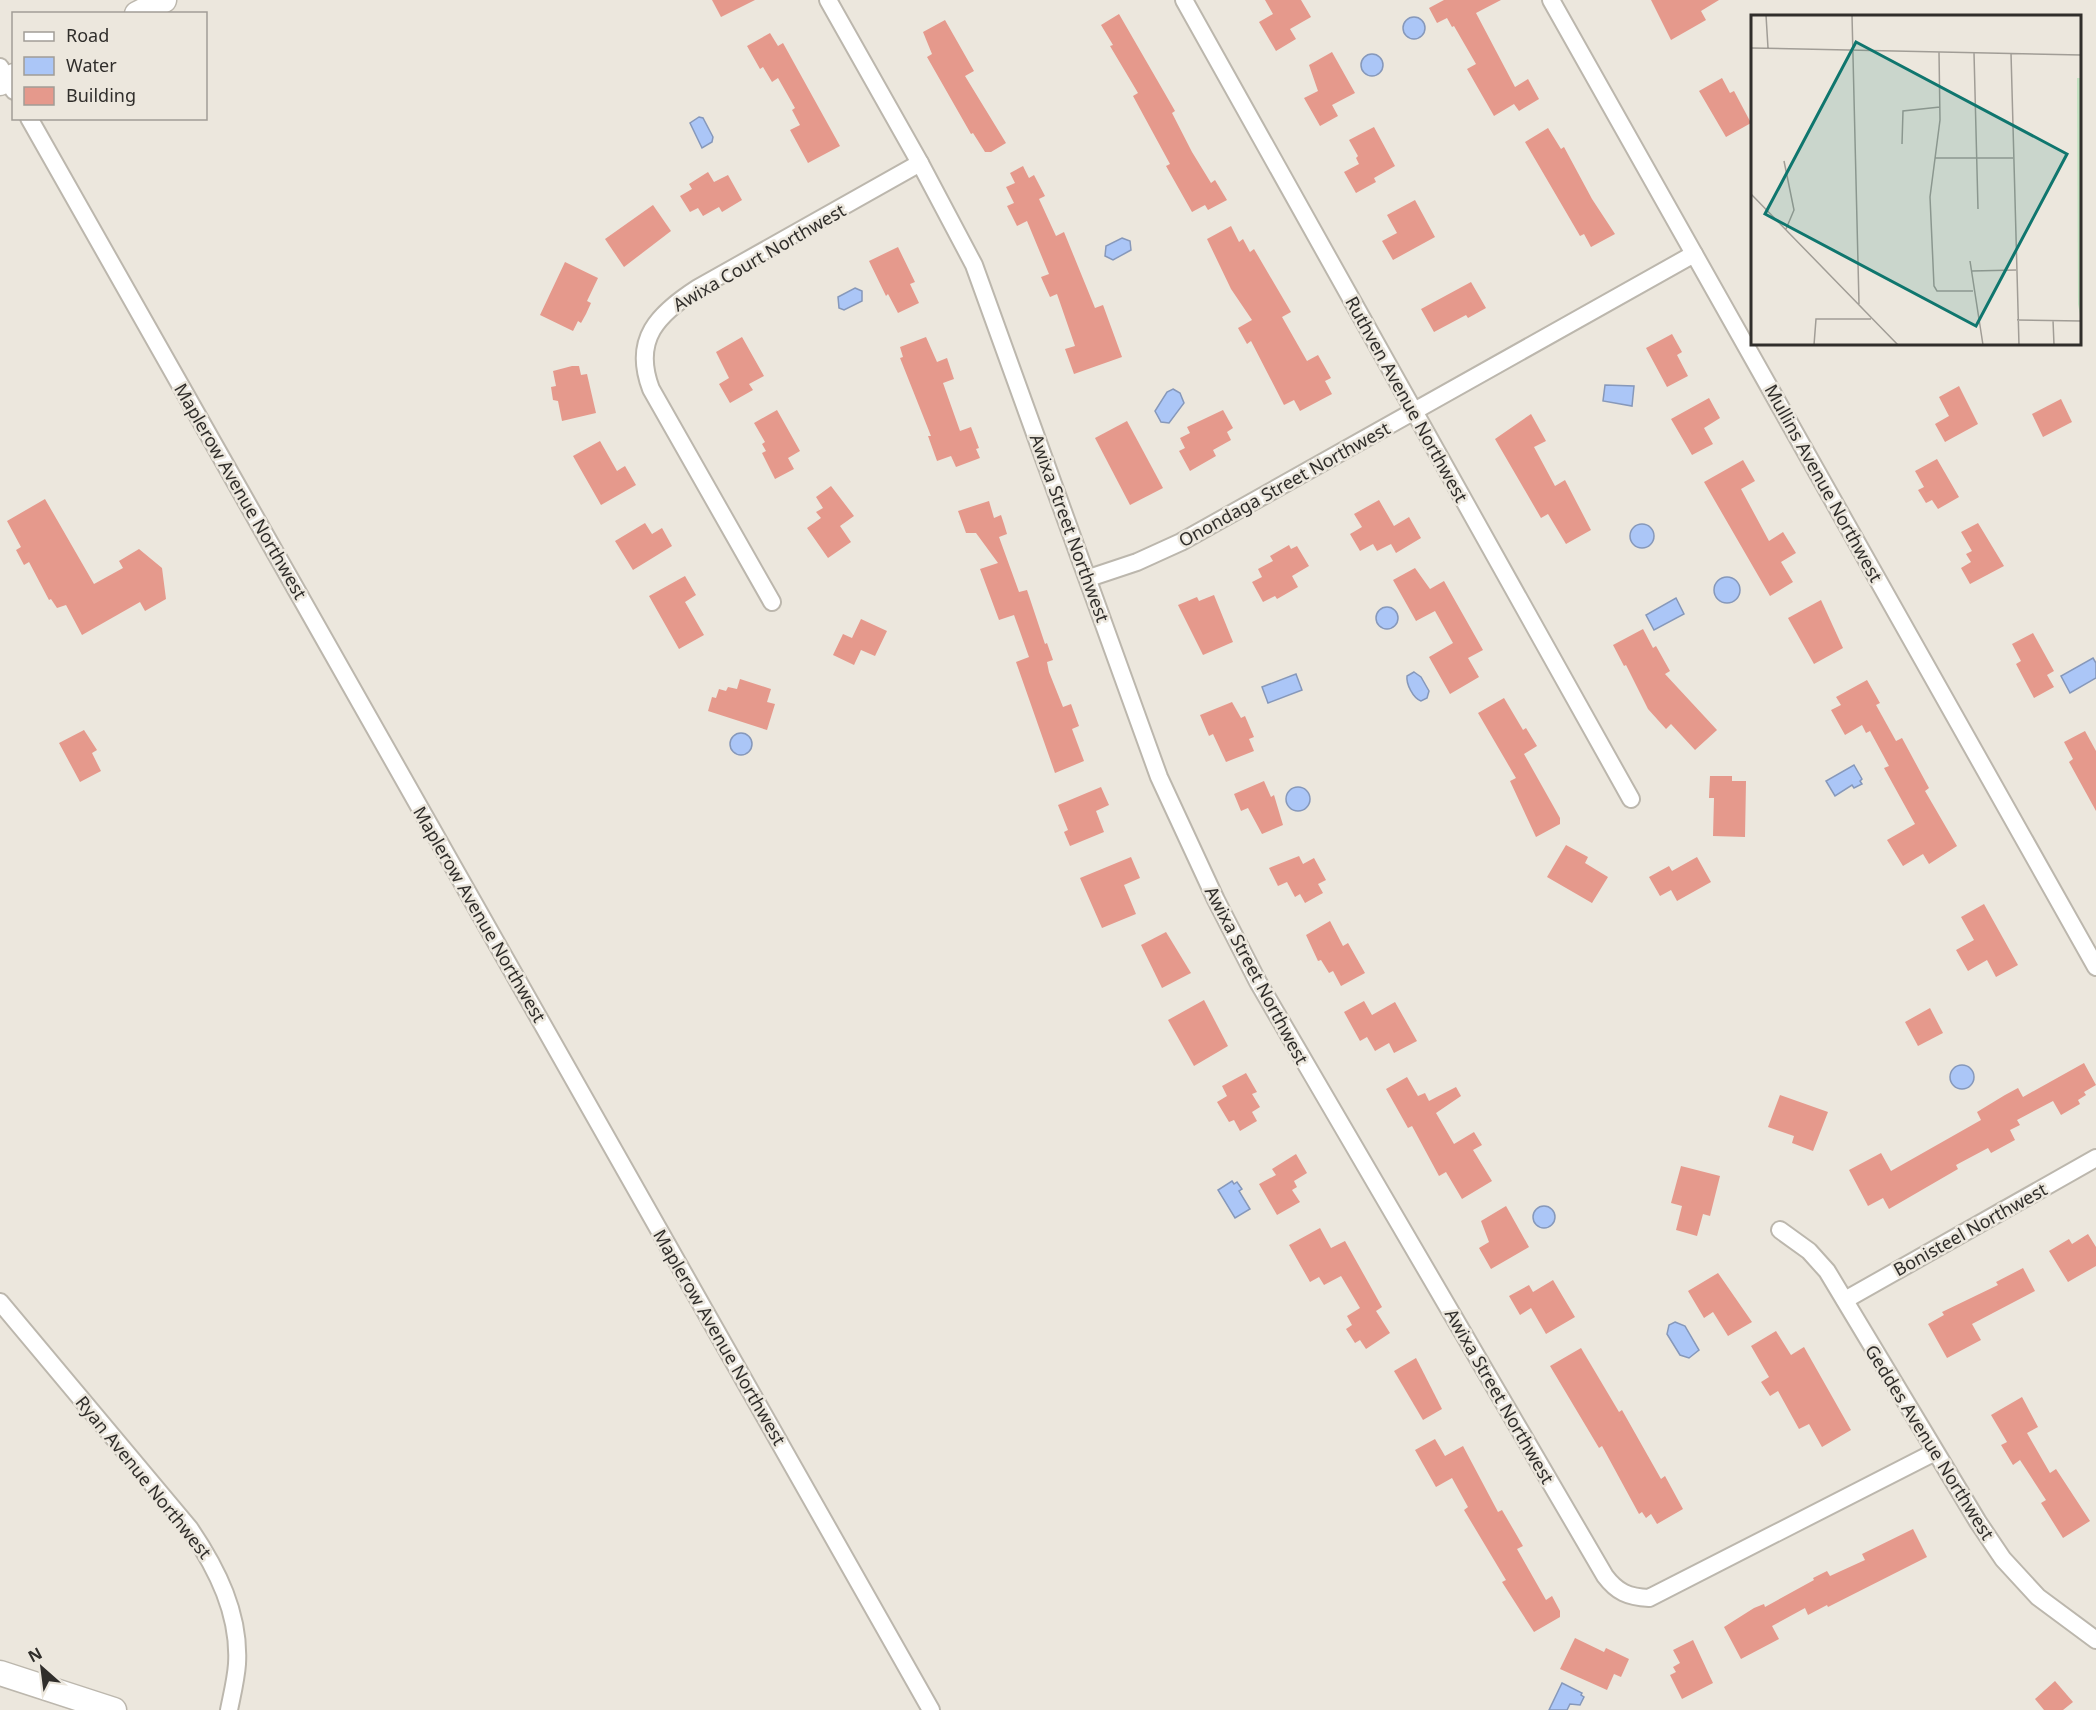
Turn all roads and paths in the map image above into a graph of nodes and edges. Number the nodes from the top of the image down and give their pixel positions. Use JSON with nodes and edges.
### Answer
{"nodes":[{"id":1,"x":164,"y":0,"type":"edge"},
{"id":2,"x":828,"y":0,"type":"edge"},
{"id":3,"x":1184,"y":0,"type":"edge"},
{"id":4,"x":1551,"y":0,"type":"edge"},
{"id":5,"x":141,"y":12,"type":"edge"},
{"id":6,"x":30,"y":120,"type":"edge"},
{"id":7,"x":920,"y":163,"type":"junction"},
{"id":8,"x":1694,"y":254,"type":"junction"},
{"id":9,"x":1414,"y":412,"type":"junction"},
{"id":10,"x":1089,"y":578,"type":"junction"},
{"id":11,"x":772,"y":602,"type":"dead end"},
{"id":12,"x":1631,"y":799,"type":"dead end"},
{"id":13,"x":2096,"y":967,"type":"edge"},
{"id":14,"x":2096,"y":1158,"type":"edge"},
{"id":15,"x":1780,"y":1230,"type":"dead end"},
{"id":16,"x":1845,"y":1300,"type":"junction"},
{"id":17,"x":0,"y":1302,"type":"edge"},
{"id":18,"x":1935,"y":1452,"type":"junction"},
{"id":19,"x":2096,"y":1640,"type":"edge"},
{"id":20,"x":0,"y":1673,"type":"edge"},
{"id":21,"x":114,"y":1710,"type":"edge"},
{"id":22,"x":230,"y":1710,"type":"edge"},
{"id":23,"x":931,"y":1710,"type":"edge"}],
"edges":[{"from":1,"to":5,"type":"main road"},
{"from":2,"to":7,"type":"street","name":"Awixa Street Northwest"},
{"from":3,"to":9,"type":"street","name":"Ruthven Avenue Northwest"},
{"from":4,"to":8,"type":"street","name":"Mullins Avenue Northwest"},
{"from":6,"to":23,"type":"street","name":"Maplerow Avenue Northwest"},
{"from":7,"to":10,"type":"street","name":"Awixa Street Northwest"},
{"from":7,"to":11,"type":"street","name":"Awixa Court Northwest"},
{"from":8,"to":9,"type":"street","name":"Onondaga Street Northwest"},
{"from":8,"to":13,"type":"street","name":"Mullins Avenue Northwest"},
{"from":9,"to":10,"type":"street","name":"Onondaga Street Northwest"},
{"from":9,"to":12,"type":"street","name":"Ruthven Avenue Northwest"},
{"from":10,"to":18,"type":"street","name":"Awixa Street Northwest"},
{"from":14,"to":16,"type":"street","name":"Bonisteel Northwest"},
{"from":15,"to":16,"type":"street","name":"Geddes Avenue Northwest"},
{"from":16,"to":18,"type":"street","name":"Geddes Avenue Northwest"},
{"from":17,"to":22,"type":"street","name":"Ryan Avenue Northwest"},
{"from":18,"to":19,"type":"street","name":"Geddes Avenue Northwest"},
{"from":20,"to":21,"type":"main road"}]}
